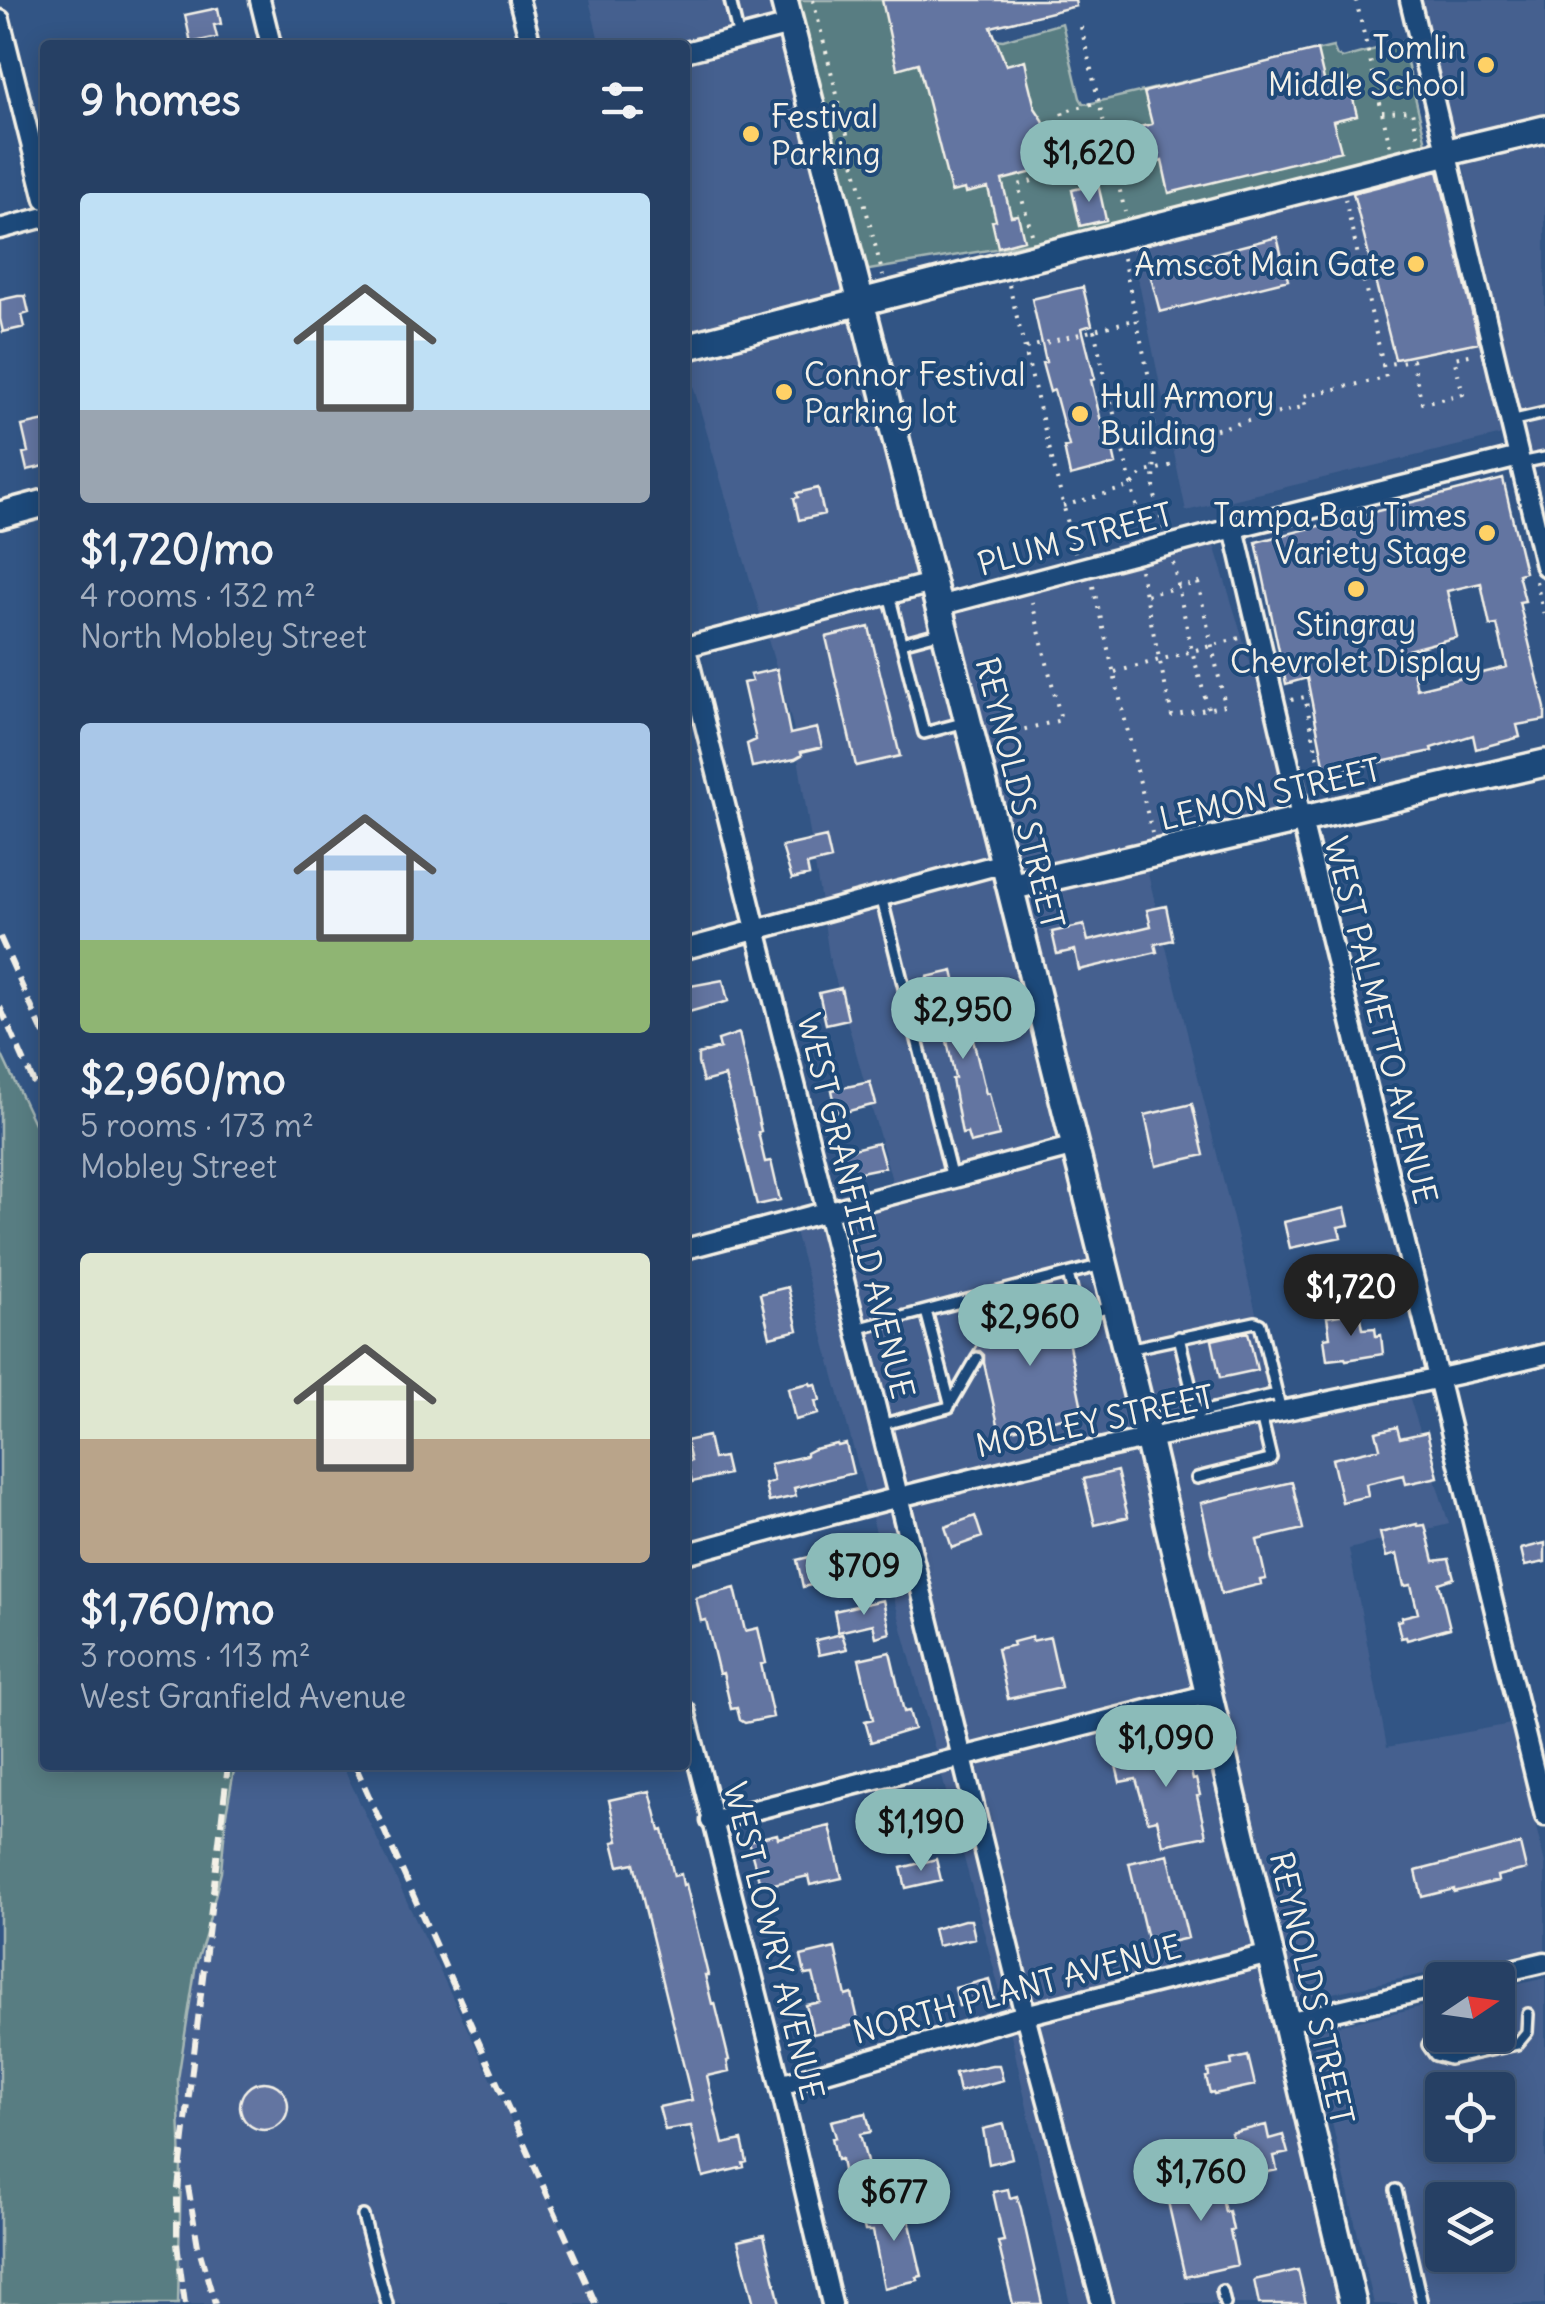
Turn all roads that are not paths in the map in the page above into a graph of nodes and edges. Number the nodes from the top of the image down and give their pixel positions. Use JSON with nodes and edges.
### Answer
{"nodes":[{"id":1,"x":260,"y":0,"type":"edge"},
{"id":2,"x":519,"y":0,"type":"edge"},
{"id":3,"x":730,"y":0,"type":"edge"},
{"id":4,"x":1410,"y":0,"type":"edge"},
{"id":5,"x":787,"y":12,"type":"edge"},
{"id":6,"x":0,"y":20,"type":"edge"},
{"id":7,"x":740,"y":38,"type":"junction"},
{"id":8,"x":270,"y":40,"type":"edge"},
{"id":9,"x":530,"y":40,"type":"edge"},
{"id":10,"x":690,"y":51,"type":"edge"},
{"id":11,"x":1545,"y":129,"type":"edge"},
{"id":12,"x":1448,"y":152,"type":"junction"},
{"id":13,"x":40,"y":179,"type":"edge"},
{"id":14,"x":40,"y":218,"type":"edge"},
{"id":15,"x":0,"y":229,"type":"edge"},
{"id":16,"x":860,"y":303,"type":"junction"},
{"id":17,"x":690,"y":346,"type":"edge"},
{"id":18,"x":1545,"y":413,"type":"edge"},
{"id":19,"x":1510,"y":421,"type":"junction"},
{"id":20,"x":1545,"y":458,"type":"edge"},
{"id":21,"x":1520,"y":460,"type":"junction"},
{"id":22,"x":40,"y":505,"type":"edge"},
{"id":23,"x":0,"y":515,"type":"edge"},
{"id":24,"x":1234,"y":528,"type":"junction"},
{"id":25,"x":1545,"y":566,"type":"edge"},
{"id":26,"x":889,"y":594,"type":"junction"},
{"id":27,"x":935,"y":594,"type":"junction"},
{"id":28,"x":945,"y":632,"type":"junction"},
{"id":29,"x":901,"y":643,"type":"junction"},
{"id":30,"x":690,"y":645,"type":"edge"},
{"id":31,"x":690,"y":666,"type":"edge"},
{"id":32,"x":968,"y":722,"type":"junction"},
{"id":33,"x":1545,"y":763,"type":"edge"},
{"id":34,"x":1302,"y":821,"type":"junction"},
{"id":35,"x":1007,"y":875,"type":"junction"},
{"id":36,"x":881,"y":896,"type":"junction"},
{"id":37,"x":756,"y":930,"type":"junction"},
{"id":38,"x":690,"y":948,"type":"edge"},
{"id":39,"x":1075,"y":1146,"type":"junction"},
{"id":40,"x":952,"y":1179,"type":"junction"},
{"id":41,"x":826,"y":1212,"type":"junction"},
{"id":42,"x":690,"y":1248,"type":"edge"},
{"id":43,"x":1105,"y":1264,"type":"junction"},
{"id":44,"x":1068,"y":1274,"type":"junction"},
{"id":45,"x":1076,"y":1304,"type":"junction"},
{"id":46,"x":1115,"y":1306,"type":"junction"},
{"id":47,"x":1058,"y":1308,"type":"dead end"},
{"id":48,"x":926,"y":1310,"type":"junction"},
{"id":49,"x":856,"y":1329,"type":"junction"},
{"id":50,"x":1179,"y":1338,"type":"junction"},
{"id":51,"x":1126,"y":1350,"type":"junction"},
{"id":52,"x":1545,"y":1354,"type":"edge"},
{"id":53,"x":978,"y":1358,"type":"dead end"},
{"id":54,"x":1438,"y":1380,"type":"junction"},
{"id":55,"x":1279,"y":1403,"type":"junction"},
{"id":56,"x":950,"y":1404,"type":"junction"},
{"id":57,"x":1262,"y":1416,"type":"junction"},
{"id":58,"x":1198,"y":1420,"type":"junction"},
{"id":59,"x":880,"y":1425,"type":"junction"},
{"id":60,"x":1148,"y":1438,"type":"junction"},
{"id":61,"x":1197,"y":1478,"type":"dead end"},
{"id":62,"x":898,"y":1496,"type":"junction"},
{"id":63,"x":690,"y":1553,"type":"edge"},
{"id":64,"x":1210,"y":1694,"type":"junction"},
{"id":65,"x":690,"y":1731,"type":"edge"},
{"id":66,"x":963,"y":1757,"type":"junction"},
{"id":67,"x":1544,"y":1806,"type":"edge"},
{"id":68,"x":712,"y":1821,"type":"junction"},
{"id":69,"x":1270,"y":1954,"type":"junction"},
{"id":70,"x":1545,"y":1962,"type":"edge"},
{"id":71,"x":1515,"y":1969,"type":"edge"},
{"id":72,"x":1425,"y":1990,"type":"edge"},
{"id":73,"x":1528,"y":2014,"type":"dead end"},
{"id":74,"x":1025,"y":2015,"type":"junction"},
{"id":75,"x":1286,"y":2022,"type":"junction"},
{"id":76,"x":1515,"y":2044,"type":"edge"},
{"id":77,"x":1433,"y":2052,"type":"edge"},
{"id":78,"x":1480,"y":2052,"type":"edge"},
{"id":79,"x":780,"y":2085,"type":"junction"},
{"id":80,"x":1396,"y":2190,"type":"dead end"},
{"id":81,"x":363,"y":2216,"type":"dead end"},
{"id":82,"x":1222,"y":2291,"type":"dead end"},
{"id":83,"x":387,"y":2304,"type":"edge"},
{"id":84,"x":832,"y":2304,"type":"edge"},
{"id":85,"x":1102,"y":2304,"type":"edge"},
{"id":86,"x":1225,"y":2304,"type":"edge"},
{"id":87,"x":1354,"y":2304,"type":"edge"},
{"id":88,"x":1422,"y":2304,"type":"edge"}],
"edges":[{"from":1,"to":8,"type":"street"},
{"from":2,"to":9,"type":"street"},
{"from":3,"to":7,"type":"lane"},
{"from":4,"to":12,"type":"street"},
{"from":5,"to":7,"type":"street"},
{"from":5,"to":16,"type":"main road","name":"REYNOLDS STREET"},
{"from":6,"to":13,"type":"street"},
{"from":7,"to":10,"type":"street"},
{"from":11,"to":12,"type":"main road"},
{"from":12,"to":16,"type":"main road"},
{"from":12,"to":19,"type":"street"},
{"from":14,"to":15,"type":"street"},
{"from":16,"to":17,"type":"main road"},
{"from":16,"to":27,"type":"main road","name":"REYNOLDS STREET"},
{"from":18,"to":19,"type":"lane"},
{"from":19,"to":21,"type":"street"},
{"from":20,"to":21,"type":"lane"},
{"from":21,"to":24,"type":"street","name":"PLUM STREET"},
{"from":21,"to":25,"type":"street"},
{"from":22,"to":23,"type":"main road"},
{"from":24,"to":27,"type":"street","name":"PLUM STREET"},
{"from":24,"to":34,"type":"street","name":"WEST PALMETTO AVENUE"},
{"from":26,"to":27,"type":"street","name":"PLUM STREET"},
{"from":26,"to":29,"type":"lane"},
{"from":26,"to":30,"type":"street","name":"PLUM STREET"},
{"from":27,"to":28,"type":"main road","name":"REYNOLDS STREET"},
{"from":28,"to":29,"type":"lane"},
{"from":28,"to":32,"type":"main road","name":"REYNOLDS STREET"},
{"from":29,"to":32,"type":"lane"},
{"from":31,"to":37,"type":"street","name":"WEST GRANFIELD AVENUE"},
{"from":32,"to":35,"type":"main road","name":"REYNOLDS STREET"},
{"from":33,"to":34,"type":"main road","name":"LEMON STREET"},
{"from":34,"to":35,"type":"main road","name":"LEMON STREET"},
{"from":34,"to":54,"type":"street","name":"WEST PALMETTO AVENUE"},
{"from":35,"to":36,"type":"street"},
{"from":35,"to":39,"type":"main road","name":"REYNOLDS STREET"},
{"from":36,"to":37,"type":"street"},
{"from":36,"to":40,"type":"lane"},
{"from":37,"to":38,"type":"street"},
{"from":37,"to":41,"type":"street","name":"WEST GRANFIELD AVENUE"},
{"from":39,"to":40,"type":"street"},
{"from":39,"to":43,"type":"main road","name":"REYNOLDS STREET"},
{"from":40,"to":41,"type":"street"},
{"from":41,"to":42,"type":"street"},
{"from":41,"to":49,"type":"street","name":"WEST GRANFIELD AVENUE"},
{"from":43,"to":44,"type":"lane"},
{"from":43,"to":46,"type":"main road","name":"REYNOLDS STREET"},
{"from":44,"to":45,"type":"lane"},
{"from":44,"to":48,"type":"lane"},
{"from":45,"to":46,"type":"lane"},
{"from":45,"to":47,"type":"lane"},
{"from":46,"to":51,"type":"main road","name":"REYNOLDS STREET"},
{"from":48,"to":49,"type":"lane"},
{"from":48,"to":56,"type":"lane"},
{"from":49,"to":59,"type":"street","name":"WEST GRANFIELD AVENUE"},
{"from":50,"to":51,"type":"lane"},
{"from":50,"to":55,"type":"lane"},
{"from":50,"to":58,"type":"lane"},
{"from":51,"to":60,"type":"main road","name":"REYNOLDS STREET"},
{"from":52,"to":54,"type":"street","name":"MOBLEY STREET"},
{"from":53,"to":56,"type":"lane"},
{"from":54,"to":55,"type":"street","name":"MOBLEY STREET"},
{"from":54,"to":67,"type":"street","name":"WEST PALMETTO AVENUE"},
{"from":55,"to":57,"type":"street","name":"MOBLEY STREET"},
{"from":55,"to":58,"type":"lane"},
{"from":56,"to":59,"type":"lane"},
{"from":57,"to":58,"type":"street","name":"MOBLEY STREET"},
{"from":57,"to":61,"type":"lane"},
{"from":58,"to":60,"type":"street","name":"MOBLEY STREET"},
{"from":59,"to":62,"type":"street","name":"WEST GRANFIELD AVENUE"},
{"from":60,"to":62,"type":"street","name":"MOBLEY STREET"},
{"from":60,"to":64,"type":"main road","name":"REYNOLDS STREET"},
{"from":62,"to":63,"type":"street","name":"MOBLEY STREET"},
{"from":62,"to":66,"type":"street","name":"WEST GRANFIELD AVENUE"},
{"from":64,"to":66,"type":"street"},
{"from":64,"to":69,"type":"main road","name":"REYNOLDS STREET"},
{"from":65,"to":68,"type":"street","name":"WEST LOWRY AVENUE"},
{"from":66,"to":68,"type":"street"},
{"from":66,"to":74,"type":"street","name":"WEST GRANFIELD AVENUE"},
{"from":68,"to":79,"type":"street","name":"WEST LOWRY AVENUE"},
{"from":69,"to":74,"type":"street","name":"NORTH PLANT AVENUE"},
{"from":69,"to":75,"type":"main road","name":"REYNOLDS STREET"},
{"from":70,"to":71,"type":"street"},
{"from":72,"to":75,"type":"street"},
{"from":73,"to":76,"type":"lane"},
{"from":74,"to":79,"type":"street","name":"NORTH PLANT AVENUE"},
{"from":74,"to":85,"type":"street","name":"WEST GRANFIELD AVENUE"},
{"from":75,"to":87,"type":"main road","name":"REYNOLDS STREET"},
{"from":77,"to":78,"type":"lane"},
{"from":79,"to":84,"type":"street","name":"WEST LOWRY AVENUE"},
{"from":80,"to":88,"type":"lane"},
{"from":81,"to":83,"type":"lane"},
{"from":82,"to":86,"type":"lane"}]}
